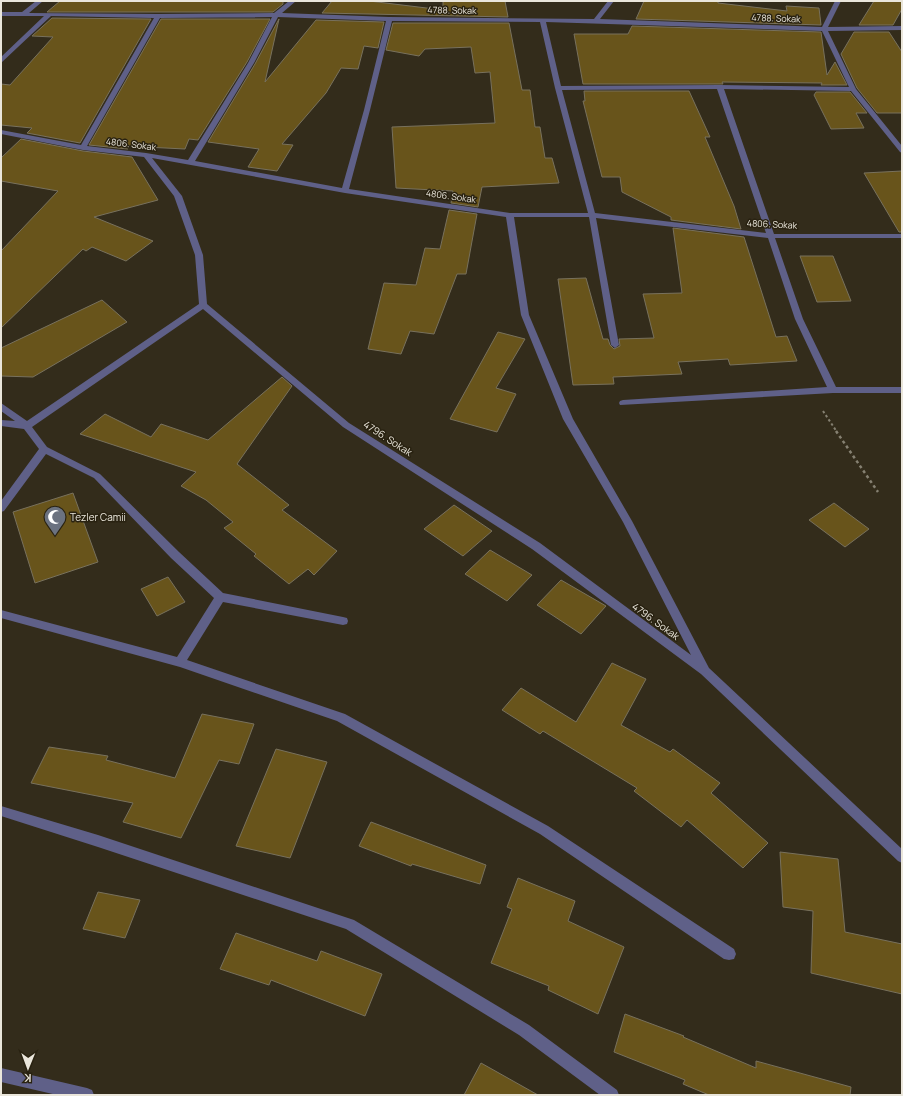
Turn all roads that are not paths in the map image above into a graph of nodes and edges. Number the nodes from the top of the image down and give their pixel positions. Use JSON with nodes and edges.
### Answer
{"nodes":[{"id":1,"x":40,"y":1,"type":"edge"},
{"id":2,"x":293,"y":1,"type":"edge"},
{"id":3,"x":611,"y":1,"type":"edge"},
{"id":4,"x":838,"y":1,"type":"edge"},
{"id":5,"x":1,"y":14,"type":"edge"},
{"id":6,"x":24,"y":14,"type":"junction"},
{"id":7,"x":50,"y":14,"type":"junction"},
{"id":8,"x":276,"y":15,"type":"junction"},
{"id":9,"x":158,"y":16,"type":"junction"},
{"id":10,"x":389,"y":19,"type":"junction"},
{"id":11,"x":543,"y":20,"type":"junction"},
{"id":12,"x":596,"y":21,"type":"junction"},
{"id":13,"x":899,"y":28,"type":"edge"},
{"id":14,"x":824,"y":29,"type":"junction"},
{"id":15,"x":902,"y":37,"type":"edge"},
{"id":16,"x":1,"y":61,"type":"edge"},
{"id":17,"x":720,"y":87,"type":"junction"},
{"id":18,"x":558,"y":88,"type":"junction"},
{"id":19,"x":853,"y":89,"type":"junction"},
{"id":20,"x":1,"y":132,"type":"edge"},
{"id":21,"x":83,"y":148,"type":"junction"},
{"id":22,"x":902,"y":151,"type":"edge"},
{"id":23,"x":146,"y":155,"type":"junction"},
{"id":24,"x":190,"y":162,"type":"junction"},
{"id":25,"x":345,"y":191,"type":"junction"},
{"id":26,"x":510,"y":215,"type":"junction"},
{"id":27,"x":592,"y":215,"type":"junction"},
{"id":28,"x":771,"y":236,"type":"junction"},
{"id":29,"x":902,"y":236,"type":"edge"},
{"id":30,"x":203,"y":305,"type":"junction"},
{"id":31,"x":615,"y":345,"type":"dead end"},
{"id":32,"x":832,"y":390,"type":"junction"},
{"id":33,"x":902,"y":390,"type":"edge"},
{"id":34,"x":623,"y":403,"type":"dead end"},
{"id":35,"x":1,"y":406,"type":"edge"},
{"id":36,"x":1,"y":423,"type":"edge"},
{"id":37,"x":27,"y":426,"type":"junction"},
{"id":38,"x":44,"y":449,"type":"junction"},
{"id":39,"x":1,"y":508,"type":"edge"},
{"id":40,"x":220,"y":597,"type":"junction"},
{"id":41,"x":1,"y":614,"type":"edge"},
{"id":42,"x":343,"y":621,"type":"dead end"},
{"id":43,"x":180,"y":662,"type":"junction"},
{"id":44,"x":705,"y":671,"type":"junction"},
{"id":45,"x":1,"y":811,"type":"edge"},
{"id":46,"x":902,"y":857,"type":"edge"},
{"id":47,"x":729,"y":954,"type":"dead end"},
{"id":48,"x":1,"y":1075,"type":"edge"},
{"id":49,"x":88,"y":1095,"type":"edge"},
{"id":50,"x":612,"y":1095,"type":"edge"}],
"edges":[{"from":1,"to":6,"type":"street"},
{"from":2,"to":8,"type":"street"},
{"from":3,"to":12,"type":"street"},
{"from":4,"to":14,"type":"street"},
{"from":5,"to":6,"type":"street","name":"4788. Sokak"},
{"from":6,"to":7,"type":"street","name":"4788. Sokak"},
{"from":7,"to":9,"type":"street","name":"4788. Sokak"},
{"from":7,"to":16,"type":"street"},
{"from":8,"to":9,"type":"street","name":"4788. Sokak"},
{"from":8,"to":10,"type":"street","name":"4788. Sokak"},
{"from":8,"to":24,"type":"street"},
{"from":9,"to":21,"type":"street"},
{"from":10,"to":11,"type":"street","name":"4788. Sokak"},
{"from":10,"to":25,"type":"street"},
{"from":11,"to":12,"type":"street","name":"4788. Sokak"},
{"from":11,"to":18,"type":"street"},
{"from":12,"to":14,"type":"street","name":"4788. Sokak"},
{"from":13,"to":14,"type":"street","name":"4788. Sokak"},
{"from":13,"to":15,"type":"street"},
{"from":14,"to":19,"type":"street"},
{"from":17,"to":18,"type":"street"},
{"from":17,"to":19,"type":"street"},
{"from":17,"to":28,"type":"street"},
{"from":18,"to":27,"type":"street"},
{"from":19,"to":22,"type":"street"},
{"from":20,"to":21,"type":"street","name":"4806. Sokak"},
{"from":21,"to":23,"type":"street","name":"4806. Sokak"},
{"from":23,"to":24,"type":"street","name":"4806. Sokak"},
{"from":23,"to":30,"type":"street"},
{"from":24,"to":25,"type":"street","name":"4806. Sokak"},
{"from":25,"to":26,"type":"street","name":"4806. Sokak"},
{"from":26,"to":27,"type":"street","name":"4806. Sokak"},
{"from":26,"to":44,"type":"street"},
{"from":27,"to":28,"type":"street","name":"4806. Sokak"},
{"from":27,"to":31,"type":"street"},
{"from":28,"to":29,"type":"street","name":"4806. Sokak"},
{"from":28,"to":32,"type":"street"},
{"from":30,"to":37,"type":"street"},
{"from":30,"to":44,"type":"street","name":"4796. Sokak"},
{"from":32,"to":33,"type":"street"},
{"from":32,"to":34,"type":"street"},
{"from":35,"to":37,"type":"street"},
{"from":36,"to":37,"type":"street"},
{"from":37,"to":38,"type":"street"},
{"from":38,"to":39,"type":"street"},
{"from":38,"to":40,"type":"street"},
{"from":40,"to":42,"type":"street"},
{"from":40,"to":43,"type":"street"},
{"from":41,"to":43,"type":"street"},
{"from":43,"to":47,"type":"street"},
{"from":44,"to":46,"type":"street"},
{"from":45,"to":50,"type":"street"},
{"from":48,"to":49,"type":"street"}]}
